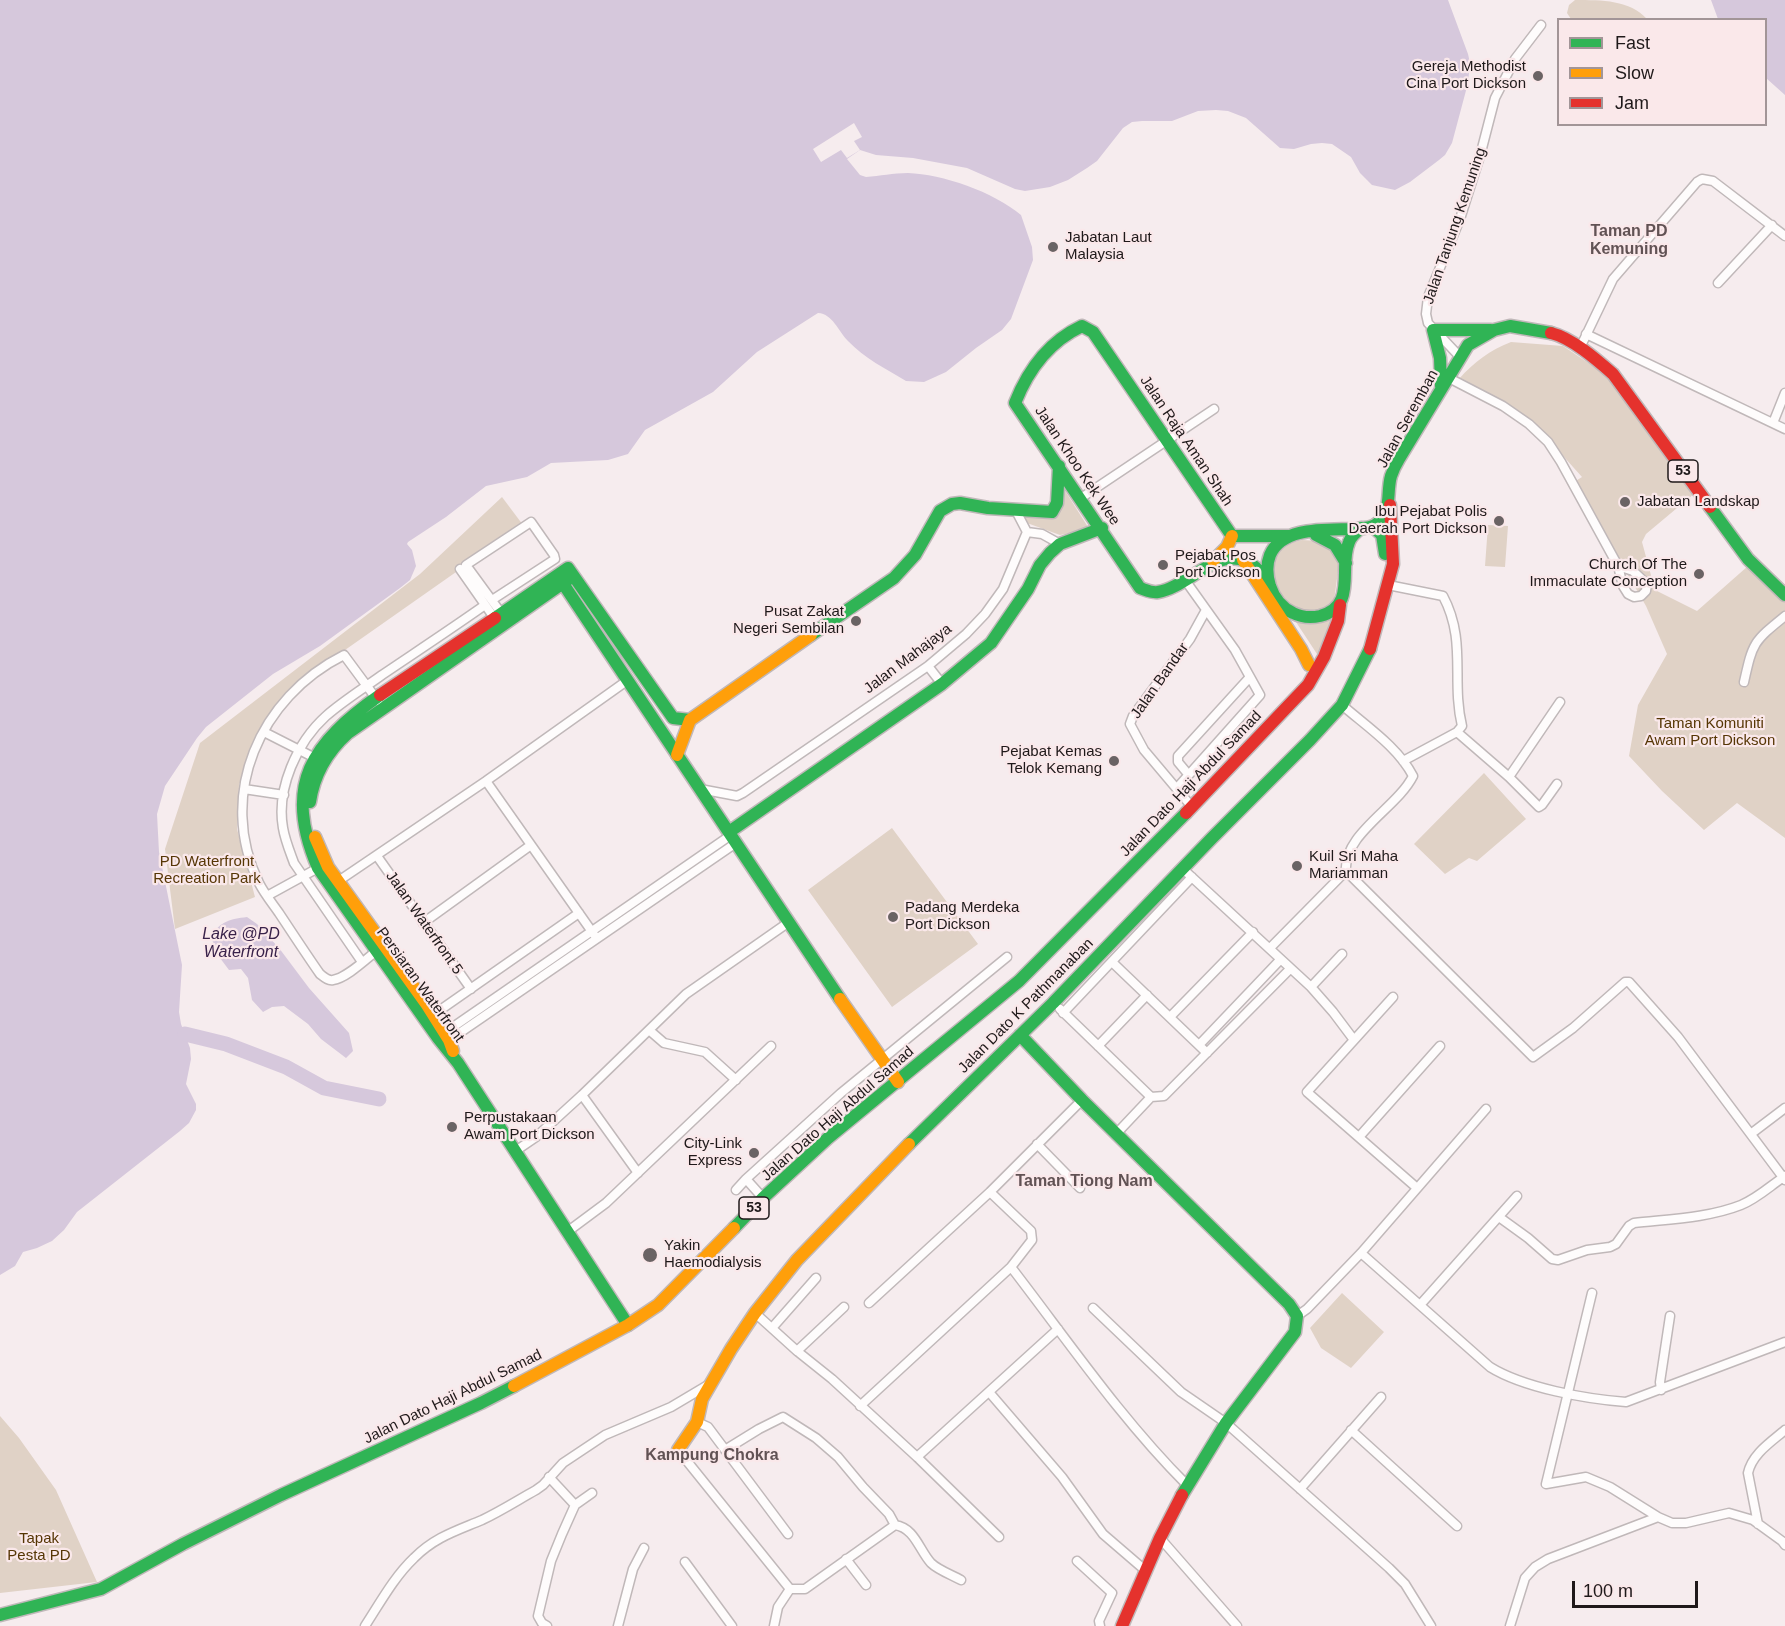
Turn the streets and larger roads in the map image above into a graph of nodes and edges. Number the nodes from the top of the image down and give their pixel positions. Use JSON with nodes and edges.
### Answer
{"nodes":[{"id":1,"x":1541,"y":25,"type":"dead end"},
{"id":2,"x":1772,"y":225,"type":"junction"},
{"id":3,"x":1785,"y":236,"type":"edge"},
{"id":4,"x":1718,"y":283,"type":"dead end"},
{"id":5,"x":1075,"y":328,"type":"joint"},
{"id":6,"x":1433,"y":330,"type":"junction"},
{"id":7,"x":1494,"y":330,"type":"junction"},
{"id":8,"x":1586,"y":334,"type":"junction"},
{"id":9,"x":1574,"y":345,"type":"junction"},
{"id":10,"x":1461,"y":358,"type":"junction"},
{"id":11,"x":1444,"y":382,"type":"junction"},
{"id":12,"x":1785,"y":393,"type":"edge"},
{"id":13,"x":1214,"y":409,"type":"dead end"},
{"id":14,"x":1773,"y":423,"type":"junction"},
{"id":15,"x":1785,"y":429,"type":"edge"},
{"id":16,"x":1167,"y":441,"type":"junction"},
{"id":17,"x":1059,"y":466,"type":"junction"},
{"id":18,"x":1388,"y":495,"type":"junction"},
{"id":19,"x":1081,"y":498,"type":"junction"},
{"id":20,"x":1015,"y":509,"type":"junction"},
{"id":21,"x":1102,"y":528,"type":"junction"},
{"id":22,"x":1367,"y":528,"type":"junction"},
{"id":23,"x":1027,"y":532,"type":"junction"},
{"id":24,"x":1308,"y":533,"type":"junction"},
{"id":25,"x":1232,"y":536,"type":"junction"},
{"id":26,"x":1290,"y":536,"type":"junction"},
{"id":27,"x":1060,"y":544,"type":"junction"},
{"id":28,"x":1243,"y":560,"type":"junction"},
{"id":29,"x":1346,"y":563,"type":"junction"},
{"id":30,"x":1210,"y":564,"type":"junction"},
{"id":31,"x":1618,"y":566,"type":"dead end"},
{"id":32,"x":460,"y":569,"type":"dead end"},
{"id":33,"x":564,"y":578,"type":"junction"},
{"id":34,"x":1185,"y":580,"type":"junction"},
{"id":35,"x":1267,"y":583,"type":"junction"},
{"id":36,"x":1388,"y":585,"type":"junction"},
{"id":37,"x":1785,"y":596,"type":"edge"},
{"id":38,"x":488,"y":603,"type":"junction"},
{"id":39,"x":1340,"y":605,"type":"junction"},
{"id":40,"x":1281,"y":606,"type":"junction"},
{"id":41,"x":1206,"y":610,"type":"junction"},
{"id":42,"x":1785,"y":616,"type":"edge"},
{"id":43,"x":501,"y":618,"type":"junction"},
{"id":44,"x":407,"y":658,"type":"junction"},
{"id":45,"x":1309,"y":665,"type":"junction"},
{"id":46,"x":928,"y":666,"type":"junction"},
{"id":47,"x":419,"y":676,"type":"junction"},
{"id":48,"x":1250,"y":677,"type":"junction"},
{"id":49,"x":628,"y":680,"type":"junction"},
{"id":50,"x":1743,"y":682,"type":"dead end"},
{"id":51,"x":942,"y":684,"type":"junction"},
{"id":52,"x":1308,"y":685,"type":"junction"},
{"id":53,"x":367,"y":686,"type":"junction"},
{"id":54,"x":1560,"y":702,"type":"dead end"},
{"id":55,"x":380,"y":703,"type":"junction"},
{"id":56,"x":1342,"y":705,"type":"junction"},
{"id":57,"x":690,"y":720,"type":"junction"},
{"id":58,"x":264,"y":732,"type":"junction"},
{"id":59,"x":1457,"y":732,"type":"junction"},
{"id":60,"x":300,"y":749,"type":"junction"},
{"id":61,"x":678,"y":755,"type":"junction"},
{"id":62,"x":319,"y":760,"type":"junction"},
{"id":63,"x":1403,"y":761,"type":"junction"},
{"id":64,"x":1188,"y":774,"type":"junction"},
{"id":65,"x":1509,"y":777,"type":"junction"},
{"id":66,"x":486,"y":781,"type":"junction"},
{"id":67,"x":1557,"y":784,"type":"dead end"},
{"id":68,"x":1177,"y":788,"type":"junction"},
{"id":69,"x":243,"y":789,"type":"junction"},
{"id":70,"x":700,"y":789,"type":"junction"},
{"id":71,"x":284,"y":795,"type":"junction"},
{"id":72,"x":1192,"y":807,"type":"junction"},
{"id":73,"x":732,"y":837,"type":"junction"},
{"id":74,"x":531,"y":845,"type":"junction"},
{"id":75,"x":377,"y":856,"type":"junction"},
{"id":76,"x":318,"y":868,"type":"junction"},
{"id":77,"x":1347,"y":871,"type":"junction"},
{"id":78,"x":1188,"y":873,"type":"junction"},
{"id":79,"x":304,"y":877,"type":"junction"},
{"id":80,"x":335,"y":884,"type":"junction"},
{"id":81,"x":267,"y":896,"type":"junction"},
{"id":82,"x":579,"y":913,"type":"junction"},
{"id":83,"x":789,"y":922,"type":"junction"},
{"id":84,"x":423,"y":923,"type":"junction"},
{"id":85,"x":1253,"y":932,"type":"junction"},
{"id":86,"x":594,"y":935,"type":"junction"},
{"id":87,"x":380,"y":948,"type":"junction"},
{"id":88,"x":1270,"y":948,"type":"junction"},
{"id":89,"x":1342,"y":954,"type":"dead end"},
{"id":90,"x":1007,"y":957,"type":"dead end"},
{"id":91,"x":1280,"y":960,"type":"junction"},
{"id":92,"x":362,"y":962,"type":"junction"},
{"id":93,"x":1112,"y":962,"type":"junction"},
{"id":94,"x":1290,"y":969,"type":"junction"},
{"id":95,"x":1311,"y":987,"type":"junction"},
{"id":96,"x":471,"y":989,"type":"junction"},
{"id":97,"x":1147,"y":995,"type":"junction"},
{"id":98,"x":1393,"y":997,"type":"dead end"},
{"id":99,"x":1053,"y":1003,"type":"junction"},
{"id":100,"x":1063,"y":1013,"type":"junction"},
{"id":101,"x":433,"y":1015,"type":"junction"},
{"id":102,"x":1170,"y":1017,"type":"junction"},
{"id":103,"x":649,"y":1030,"type":"junction"},
{"id":104,"x":1020,"y":1035,"type":"junction"},
{"id":105,"x":444,"y":1039,"type":"junction"},
{"id":106,"x":1354,"y":1040,"type":"junction"},
{"id":107,"x":1198,"y":1045,"type":"junction"},
{"id":108,"x":771,"y":1046,"type":"dead end"},
{"id":109,"x":1098,"y":1046,"type":"junction"},
{"id":110,"x":1440,"y":1046,"type":"dead end"},
{"id":111,"x":1207,"y":1053,"type":"junction"},
{"id":112,"x":881,"y":1060,"type":"junction"},
{"id":113,"x":736,"y":1080,"type":"junction"},
{"id":114,"x":898,"y":1082,"type":"junction"},
{"id":115,"x":582,"y":1095,"type":"junction"},
{"id":116,"x":1151,"y":1097,"type":"junction"},
{"id":117,"x":1082,"y":1100,"type":"junction"},
{"id":118,"x":1785,"y":1108,"type":"edge"},
{"id":119,"x":1486,"y":1109,"type":"dead end"},
{"id":120,"x":1117,"y":1133,"type":"junction"},
{"id":121,"x":1752,"y":1133,"type":"junction"},
{"id":122,"x":1359,"y":1137,"type":"junction"},
{"id":123,"x":1037,"y":1144,"type":"junction"},
{"id":124,"x":514,"y":1152,"type":"junction"},
{"id":125,"x":638,"y":1173,"type":"junction"},
{"id":126,"x":1784,"y":1178,"type":"edge"},
{"id":127,"x":746,"y":1179,"type":"junction"},
{"id":128,"x":1080,"y":1188,"type":"dead end"},
{"id":129,"x":1417,"y":1188,"type":"junction"},
{"id":130,"x":736,"y":1190,"type":"dead end"},
{"id":131,"x":990,"y":1192,"type":"junction"},
{"id":132,"x":1517,"y":1196,"type":"dead end"},
{"id":133,"x":763,"y":1198,"type":"junction"},
{"id":134,"x":1499,"y":1217,"type":"junction"},
{"id":135,"x":567,"y":1232,"type":"junction"},
{"id":136,"x":1361,"y":1253,"type":"junction"},
{"id":137,"x":1011,"y":1267,"type":"junction"},
{"id":138,"x":816,"y":1278,"type":"dead end"},
{"id":139,"x":1592,"y":1293,"type":"dead end"},
{"id":140,"x":869,"y":1303,"type":"dead end"},
{"id":141,"x":1420,"y":1305,"type":"junction"},
{"id":142,"x":844,"y":1307,"type":"dead end"},
{"id":143,"x":1093,"y":1308,"type":"dead end"},
{"id":144,"x":755,"y":1313,"type":"junction"},
{"id":145,"x":1297,"y":1316,"type":"junction"},
{"id":146,"x":1670,"y":1316,"type":"dead end"},
{"id":147,"x":628,"y":1325,"type":"junction"},
{"id":148,"x":772,"y":1328,"type":"junction"},
{"id":149,"x":1058,"y":1329,"type":"junction"},
{"id":150,"x":1785,"y":1342,"type":"edge"},
{"id":151,"x":797,"y":1352,"type":"junction"},
{"id":152,"x":709,"y":1385,"type":"junction"},
{"id":153,"x":1661,"y":1390,"type":"junction"},
{"id":154,"x":989,"y":1392,"type":"junction"},
{"id":155,"x":1567,"y":1393,"type":"junction"},
{"id":156,"x":1381,"y":1397,"type":"dead end"},
{"id":157,"x":861,"y":1406,"type":"junction"},
{"id":158,"x":697,"y":1422,"type":"junction"},
{"id":159,"x":1226,"y":1423,"type":"junction"},
{"id":160,"x":1351,"y":1430,"type":"junction"},
{"id":161,"x":1785,"y":1430,"type":"edge"},
{"id":162,"x":678,"y":1450,"type":"joint"},
{"id":163,"x":725,"y":1450,"type":"junction"},
{"id":164,"x":917,"y":1457,"type":"junction"},
{"id":165,"x":549,"y":1477,"type":"junction"},
{"id":166,"x":1187,"y":1485,"type":"junction"},
{"id":167,"x":1300,"y":1489,"type":"junction"},
{"id":168,"x":592,"y":1493,"type":"dead end"},
{"id":169,"x":575,"y":1505,"type":"junction"},
{"id":170,"x":1658,"y":1517,"type":"junction"},
{"id":171,"x":1758,"y":1524,"type":"junction"},
{"id":172,"x":895,"y":1525,"type":"junction"},
{"id":173,"x":1457,"y":1526,"type":"dead end"},
{"id":174,"x":788,"y":1534,"type":"dead end"},
{"id":175,"x":999,"y":1537,"type":"dead end"},
{"id":176,"x":1160,"y":1539,"type":"junction"},
{"id":177,"x":1785,"y":1545,"type":"edge"},
{"id":178,"x":644,"y":1548,"type":"dead end"},
{"id":179,"x":846,"y":1559,"type":"junction"},
{"id":180,"x":685,"y":1562,"type":"dead end"},
{"id":181,"x":1077,"y":1562,"type":"dead end"},
{"id":182,"x":1146,"y":1571,"type":"junction"},
{"id":183,"x":961,"y":1580,"type":"dead end"},
{"id":184,"x":866,"y":1585,"type":"dead end"},
{"id":185,"x":790,"y":1589,"type":"junction"},
{"id":186,"x":28,"y":1609,"type":"junction"},
{"id":187,"x":0,"y":1615,"type":"edge"},
{"id":188,"x":0,"y":1623,"type":"edge"},
{"id":189,"x":365,"y":1626,"type":"edge"},
{"id":190,"x":547,"y":1626,"type":"edge"},
{"id":191,"x":618,"y":1626,"type":"edge"},
{"id":192,"x":732,"y":1626,"type":"edge"},
{"id":193,"x":774,"y":1626,"type":"edge"},
{"id":194,"x":1100,"y":1626,"type":"edge"},
{"id":195,"x":1122,"y":1626,"type":"edge"},
{"id":196,"x":1237,"y":1626,"type":"edge"},
{"id":197,"x":1431,"y":1626,"type":"edge"},
{"id":198,"x":1510,"y":1626,"type":"edge"}],
"edges":[{"from":1,"to":6,"type":"street","name":"Jalan Tanjung Kemuning"},
{"from":2,"to":3,"type":"street"},
{"from":2,"to":4,"type":"street"},
{"from":2,"to":8,"type":"street"},
{"from":5,"to":16,"type":"street","name":"Jalan Raja Aman Shah"},
{"from":5,"to":17,"type":"street","name":"Jalan Khoo Kek Wee"},
{"from":6,"to":7,"type":"street"},
{"from":6,"to":10,"type":"street"},
{"from":6,"to":11,"type":"street"},
{"from":7,"to":9,"type":"street","name":"Jalan Seremban","number":"53"},
{"from":7,"to":10,"type":"street","name":"Jalan Seremban","number":"53"},
{"from":8,"to":9,"type":"street"},
{"from":8,"to":14,"type":"street"},
{"from":9,"to":10,"type":"street","name":"Jalan Seremban","number":"53"},
{"from":9,"to":37,"type":"street","name":"Jalan Seremban","number":"53"},
{"from":10,"to":11,"type":"street","name":"Jalan Seremban","number":"53"},
{"from":11,"to":18,"type":"street","name":"Jalan Seremban","number":"53"},
{"from":11,"to":31,"type":"street"},
{"from":12,"to":14,"type":"street"},
{"from":13,"to":16,"type":"street"},
{"from":14,"to":15,"type":"street"},
{"from":16,"to":19,"type":"street"},
{"from":16,"to":25,"type":"street","name":"Jalan Raja Aman Shah"},
{"from":17,"to":19,"type":"street","name":"Jalan Khoo Kek Wee"},
{"from":17,"to":20,"type":"street"},
{"from":18,"to":22,"type":"street","name":"Jalan Seremban","number":"53"},
{"from":18,"to":36,"type":"street","name":"Jalan Dato K Pathmanaban"},
{"from":19,"to":21,"type":"street","name":"Jalan Khoo Kek Wee"},
{"from":20,"to":23,"type":"street"},
{"from":20,"to":57,"type":"street"},
{"from":21,"to":27,"type":"street"},
{"from":21,"to":34,"type":"street","name":"Jalan Khoo Kek Wee"},
{"from":22,"to":24,"type":"street"},
{"from":22,"to":29,"type":"street","number":"53"},
{"from":22,"to":36,"type":"street","name":"Jalan Dato K Pathmanaban"},
{"from":23,"to":27,"type":"street"},
{"from":23,"to":46,"type":"street","name":"Jalan Mahajaya"},
{"from":24,"to":26,"type":"street"},
{"from":24,"to":29,"type":"street"},
{"from":25,"to":26,"type":"street"},
{"from":25,"to":30,"type":"street"},
{"from":26,"to":35,"type":"street"},
{"from":27,"to":51,"type":"street"},
{"from":28,"to":30,"type":"street"},
{"from":28,"to":35,"type":"street"},
{"from":28,"to":45,"type":"street"},
{"from":29,"to":39,"type":"street"},
{"from":30,"to":34,"type":"street","name":"Jalan Khoo Kek Wee"},
{"from":32,"to":38,"type":"street"},
{"from":33,"to":43,"type":"street","name":"Persiaran Waterfront"},
{"from":33,"to":49,"type":"street"},
{"from":33,"to":57,"type":"street"},
{"from":34,"to":41,"type":"street"},
{"from":35,"to":40,"type":"street"},
{"from":36,"to":56,"type":"street","name":"Jalan Dato K Pathmanaban"},
{"from":36,"to":59,"type":"street"},
{"from":38,"to":38,"type":"street"},
{"from":38,"to":43,"type":"street"},
{"from":38,"to":44,"type":"street"},
{"from":39,"to":40,"type":"street"},
{"from":39,"to":52,"type":"street","name":"Jalan Dato Haji Abdul Samad","number":"53"},
{"from":40,"to":45,"type":"street"},
{"from":41,"to":48,"type":"street"},
{"from":41,"to":68,"type":"street","name":"Jalan Bandar"},
{"from":42,"to":50,"type":"street"},
{"from":43,"to":47,"type":"street","name":"Persiaran Waterfront"},
{"from":44,"to":47,"type":"street"},
{"from":44,"to":53,"type":"street"},
{"from":45,"to":52,"type":"street"},
{"from":46,"to":51,"type":"street"},
{"from":46,"to":70,"type":"street","name":"Jalan Mahajaya"},
{"from":47,"to":55,"type":"street","name":"Persiaran Waterfront"},
{"from":48,"to":64,"type":"street"},
{"from":48,"to":64,"type":"street"},
{"from":49,"to":61,"type":"street"},
{"from":49,"to":66,"type":"street"},
{"from":51,"to":73,"type":"street"},
{"from":52,"to":72,"type":"street","name":"Jalan Dato Haji Abdul Samad","number":"53"},
{"from":53,"to":55,"type":"street"},
{"from":53,"to":58,"type":"street"},
{"from":53,"to":60,"type":"street"},
{"from":54,"to":65,"type":"street"},
{"from":55,"to":62,"type":"street","name":"Persiaran Waterfront"},
{"from":56,"to":63,"type":"street"},
{"from":56,"to":78,"type":"street","name":"Jalan Dato K Pathmanaban"},
{"from":57,"to":61,"type":"street"},
{"from":58,"to":60,"type":"street"},
{"from":58,"to":69,"type":"street"},
{"from":59,"to":63,"type":"street"},
{"from":59,"to":65,"type":"street"},
{"from":60,"to":62,"type":"street"},
{"from":60,"to":71,"type":"street"},
{"from":61,"to":70,"type":"street"},
{"from":62,"to":76,"type":"street","name":"Persiaran Waterfront"},
{"from":62,"to":80,"type":"street","name":"Persiaran Waterfront"},
{"from":63,"to":77,"type":"street"},
{"from":64,"to":68,"type":"street"},
{"from":65,"to":67,"type":"street"},
{"from":66,"to":74,"type":"street"},
{"from":66,"to":75,"type":"street"},
{"from":68,"to":72,"type":"street","name":"Jalan Bandar"},
{"from":69,"to":71,"type":"street"},
{"from":69,"to":81,"type":"street"},
{"from":70,"to":73,"type":"street"},
{"from":71,"to":79,"type":"street"},
{"from":72,"to":114,"type":"street","name":"Jalan Dato Haji Abdul Samad","number":"53"},
{"from":73,"to":83,"type":"street"},
{"from":73,"to":86,"type":"street"},
{"from":74,"to":82,"type":"street"},
{"from":74,"to":84,"type":"street"},
{"from":75,"to":80,"type":"street"},
{"from":75,"to":84,"type":"street","name":"Jalan Waterfront 5"},
{"from":76,"to":79,"type":"street"},
{"from":76,"to":80,"type":"street","name":"Persiaran Waterfront"},
{"from":77,"to":88,"type":"street"},
{"from":77,"to":121,"type":"street"},
{"from":78,"to":85,"type":"street"},
{"from":78,"to":93,"type":"street"},
{"from":78,"to":99,"type":"street","name":"Jalan Dato K Pathmanaban"},
{"from":79,"to":81,"type":"street"},
{"from":79,"to":92,"type":"street"},
{"from":80,"to":87,"type":"street","name":"Persiaran Waterfront"},
{"from":81,"to":92,"type":"street"},
{"from":82,"to":86,"type":"street"},
{"from":82,"to":96,"type":"street"},
{"from":83,"to":103,"type":"street"},
{"from":83,"to":112,"type":"street"},
{"from":84,"to":96,"type":"street","name":"Jalan Waterfront 5"},
{"from":85,"to":88,"type":"street"},
{"from":85,"to":102,"type":"street"},
{"from":86,"to":105,"type":"street"},
{"from":87,"to":92,"type":"street"},
{"from":87,"to":101,"type":"street","name":"Persiaran Waterfront"},
{"from":87,"to":105,"type":"street","name":"Persiaran Waterfront"},
{"from":88,"to":91,"type":"street"},
{"from":89,"to":95,"type":"street"},
{"from":90,"to":112,"type":"street"},
{"from":91,"to":94,"type":"street"},
{"from":91,"to":107,"type":"street"},
{"from":93,"to":97,"type":"street"},
{"from":93,"to":100,"type":"street"},
{"from":94,"to":95,"type":"street"},
{"from":94,"to":111,"type":"street"},
{"from":95,"to":106,"type":"street"},
{"from":96,"to":101,"type":"street"},
{"from":97,"to":102,"type":"street"},
{"from":97,"to":109,"type":"street"},
{"from":98,"to":106,"type":"street"},
{"from":99,"to":100,"type":"street"},
{"from":99,"to":104,"type":"street","name":"Jalan Dato K Pathmanaban"},
{"from":100,"to":109,"type":"street"},
{"from":101,"to":105,"type":"street","name":"Persiaran Waterfront"},
{"from":102,"to":107,"type":"street"},
{"from":103,"to":113,"type":"street"},
{"from":103,"to":115,"type":"street"},
{"from":104,"to":117,"type":"street"},
{"from":104,"to":144,"type":"street","name":"Jalan Dato K Pathmanaban"},
{"from":105,"to":124,"type":"street","name":"Persiaran Waterfront"},
{"from":106,"to":122,"type":"street"},
{"from":107,"to":111,"type":"street"},
{"from":108,"to":113,"type":"street"},
{"from":109,"to":116,"type":"street"},
{"from":110,"to":122,"type":"street"},
{"from":111,"to":116,"type":"street"},
{"from":112,"to":114,"type":"street"},
{"from":112,"to":127,"type":"street"},
{"from":113,"to":125,"type":"street"},
{"from":114,"to":133,"type":"street","name":"Jalan Dato Haji Abdul Samad","number":"53"},
{"from":115,"to":124,"type":"street"},
{"from":115,"to":125,"type":"street"},
{"from":116,"to":120,"type":"street"},
{"from":117,"to":120,"type":"street"},
{"from":117,"to":123,"type":"street"},
{"from":118,"to":121,"type":"street"},
{"from":119,"to":129,"type":"street"},
{"from":120,"to":145,"type":"street"},
{"from":121,"to":126,"type":"street"},
{"from":122,"to":129,"type":"street"},
{"from":123,"to":128,"type":"street"},
{"from":123,"to":131,"type":"street"},
{"from":124,"to":135,"type":"street","name":"Persiaran Waterfront"},
{"from":125,"to":135,"type":"street"},
{"from":126,"to":134,"type":"street"},
{"from":127,"to":130,"type":"street"},
{"from":127,"to":133,"type":"street"},
{"from":129,"to":136,"type":"street"},
{"from":131,"to":137,"type":"street"},
{"from":131,"to":140,"type":"street"},
{"from":132,"to":134,"type":"street"},
{"from":133,"to":147,"type":"street","name":"Jalan Dato Haji Abdul Samad","number":"53"},
{"from":134,"to":141,"type":"street"},
{"from":135,"to":147,"type":"street","name":"Persiaran Waterfront"},
{"from":136,"to":141,"type":"street"},
{"from":136,"to":145,"type":"street"},
{"from":137,"to":149,"type":"street"},
{"from":137,"to":157,"type":"street"},
{"from":138,"to":148,"type":"street"},
{"from":139,"to":155,"type":"street"},
{"from":141,"to":155,"type":"street"},
{"from":142,"to":151,"type":"street"},
{"from":143,"to":159,"type":"street"},
{"from":144,"to":148,"type":"street"},
{"from":144,"to":152,"type":"street","name":"Jalan Dato K Pathmanaban"},
{"from":145,"to":159,"type":"street"},
{"from":146,"to":153,"type":"street"},
{"from":147,"to":186,"type":"street","name":"Jalan Dato Haji Abdul Samad","number":"53"},
{"from":148,"to":151,"type":"street"},
{"from":149,"to":154,"type":"street"},
{"from":149,"to":166,"type":"street"},
{"from":150,"to":153,"type":"street"},
{"from":151,"to":157,"type":"street"},
{"from":152,"to":158,"type":"street","name":"Jalan Dato K Pathmanaban"},
{"from":152,"to":165,"type":"street"},
{"from":153,"to":155,"type":"street"},
{"from":154,"to":164,"type":"street"},
{"from":154,"to":182,"type":"street"},
{"from":155,"to":170,"type":"street"},
{"from":156,"to":160,"type":"street"},
{"from":157,"to":164,"type":"street"},
{"from":158,"to":162,"type":"street","name":"Jalan Dato K Pathmanaban"},
{"from":158,"to":163,"type":"street"},
{"from":159,"to":166,"type":"street"},
{"from":159,"to":167,"type":"street"},
{"from":160,"to":167,"type":"street"},
{"from":160,"to":173,"type":"street"},
{"from":161,"to":171,"type":"street"},
{"from":162,"to":185,"type":"street"},
{"from":163,"to":172,"type":"street"},
{"from":163,"to":174,"type":"street"},
{"from":164,"to":175,"type":"street"},
{"from":165,"to":169,"type":"street"},
{"from":165,"to":189,"type":"street"},
{"from":166,"to":176,"type":"street"},
{"from":167,"to":197,"type":"street"},
{"from":168,"to":169,"type":"street"},
{"from":169,"to":190,"type":"street"},
{"from":170,"to":171,"type":"street"},
{"from":170,"to":198,"type":"street"},
{"from":171,"to":177,"type":"street"},
{"from":172,"to":179,"type":"street"},
{"from":172,"to":183,"type":"street"},
{"from":176,"to":182,"type":"street"},
{"from":176,"to":196,"type":"street"},
{"from":178,"to":191,"type":"street"},
{"from":179,"to":184,"type":"street"},
{"from":179,"to":185,"type":"street"},
{"from":180,"to":192,"type":"street"},
{"from":181,"to":194,"type":"street"},
{"from":182,"to":195,"type":"street"},
{"from":185,"to":193,"type":"street"},
{"from":186,"to":187,"type":"street","name":"Jalan Dato Haji Abdul Samad","number":"53"},
{"from":186,"to":188,"type":"street","name":"Jalan Dato Haji Abdul Samad","number":"53"}]}
